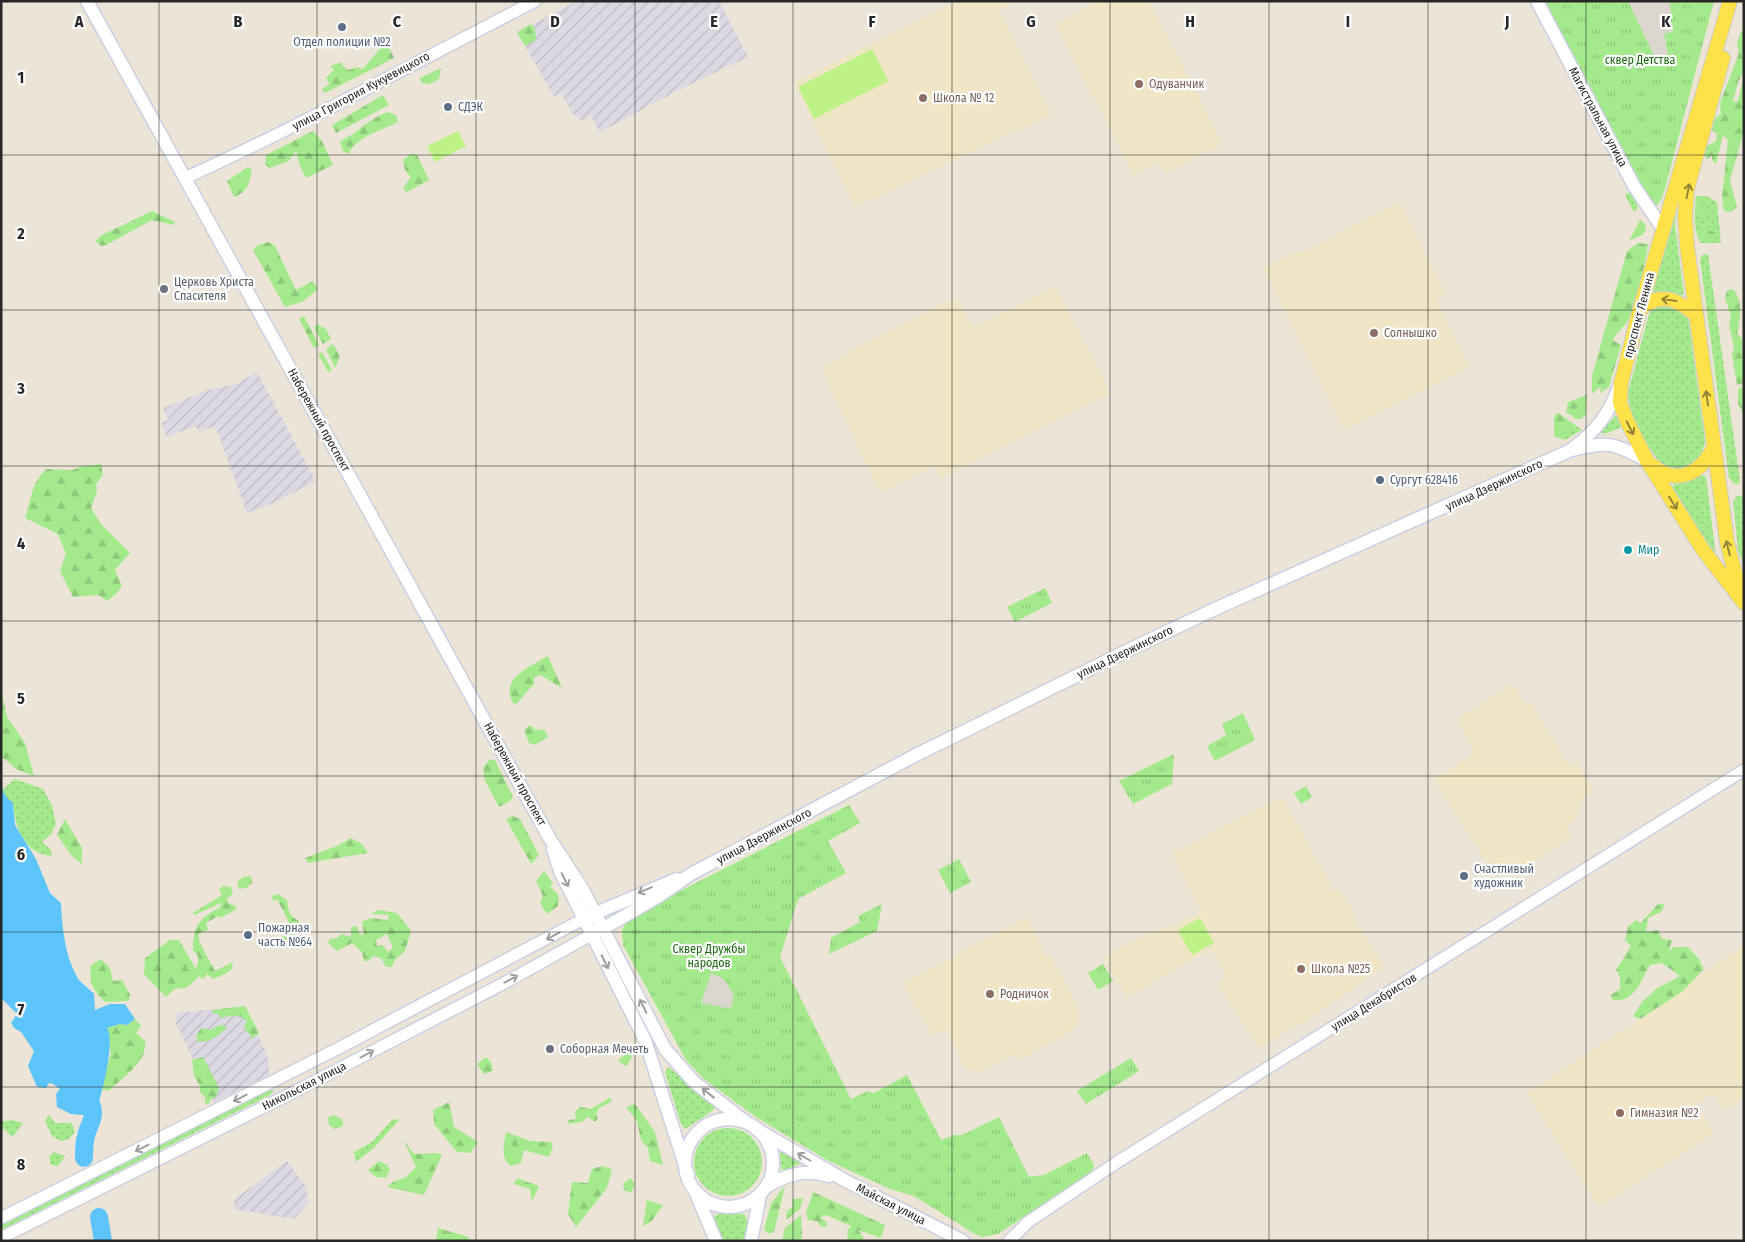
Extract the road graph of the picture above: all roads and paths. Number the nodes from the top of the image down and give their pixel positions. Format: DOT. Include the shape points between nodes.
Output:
graph roads {
  1 [pos="87,1"];
  2 [pos="535,1"];
  3 [pos="1537,1"];
  4 [pos="1730,1"];
  5 [pos="1739,1"];
  6 [pos="185,178"];
  7 [pos="1663,229"];
  8 [pos="1640,309"];
  9 [pos="1696,315"];
  10 [pos="1621,383"];
  11 [pos="1714,446"];
  12 [pos="1569,451"];
  13 [pos="1647,462"];
  14 [pos="1744,595"];
  15 [pos="1744,603"];
  16 [pos="1744,770"];
  17 [pos="550,839"];
  18 [pos="691,874"];
  19 [pos="596,913"];
  20 [pos="584,918"];
  21 [pos="604,928"];
  22 [pos="592,935"];
  23 [pos="747,1123"];
  24 [pos="758,1130"];
  25 [pos="688,1175"];
  26 [pos="846,1181"];
  27 [pos="763,1192"];
  28 [pos="696,1194"];
  29 [pos="1,1218"];
  30 [pos="1,1238"];
  31 [pos="716,1241"];
  32 [pos="751,1241"];
  33 [pos="963,1241"];
  34 [pos="1009,1241"];
  1 -- 6 [label="main road, Набережный проспект"];
  2 -- 6 [label="street, улица Григория Кукуевицкого" via="280,134"];
  3 -- 7 [label="main road, Магистральная улица" via="1634,186"];
  4 -- 7 [label="main road, проспект Ленина"];
  9 -- 5 [label="main road, one-way" via="1687,246 1686,196"];
  6 -- 17 [label="main road, Набережный проспект"];
  7 -- 8 [label="main road, проспект Ленина"];
  9 -- 8 [label="main road, one-way" via="1679,301 1661,298"];
  8 -- 10 [label="main road, проспект Ленина"];
  11 -- 9 [label="main road, one-way"];
  10 -- 12 [label="main road, улица Дзержинского" via="1603,422"];
  10 -- 13 [label="main road, проспект Ленина, one-way" via="1620,403"];
  11 -- 13 [label="main road" via="1707,461 1683,476 1670,476"];
  14 -- 11 [label="main road, one-way" via="1727,542"];
  12 -- 13 [label="main road, улица Дзержинского" via="1598,443 1611,444"];
  12 -- 18 [label="main road, улица Дзержинского" via="1149,640 914,756"];
  13 -- 15 [label="main road, проспект Ленина, one-way" via="1704,550"];
  16 -- 34 [label="street, улица Декабристов" via="1119,1161 1028,1222"];
  17 -- 19 [label="main road, Набережный проспект"];
  17 -- 20 [label="main road, Набережный проспект, one-way" via="560,870"];
  18 -- 19 [label="main road, улица Дзержинского, one-way" via="655,886"];
  18 -- 21 [label="main road, улица Дзержинского"];
  19 -- 20 [label="street, Никольская улица"];
  19 -- 21 [label="main road, Набережный проспект"];
  20 -- 22 [label="main road, Набережный проспект"];
  20 -- 29 [label="street, Никольская улица, one-way" via="410,1012"];
  21 -- 22 [label="street, Никольская улица"];
  23 -- 21 [label="main road, Набережный проспект, one-way" via="694,1082 665,1049"];
  22 -- 25 [label="main road, Набережный проспект, one-way" via="644,1040"];
  30 -- 22 [label="street, Никольская улица, one-way" via="315,1082"];
  23 -- 24 [label="main road"];
  23 -- 25 [label="main road" via="722,1119 700,1129 686,1149"];
  26 -- 24 [label="main road, Майская улица, one-way"];
  24 -- 27 [label="main road" via="772,1151 773,1164"];
  25 -- 28 [label="main road"];
  26 -- 27 [label="main road, Майская улица" via="813,1172 799,1173 779,1179"];
  26 -- 33 [label="main road, Майская улица"];
  27 -- 28 [label="main road" via="749,1204 736,1208 709,1204"];
  27 -- 32 [label="main road"];
  28 -- 31 [label="main road"];
}
